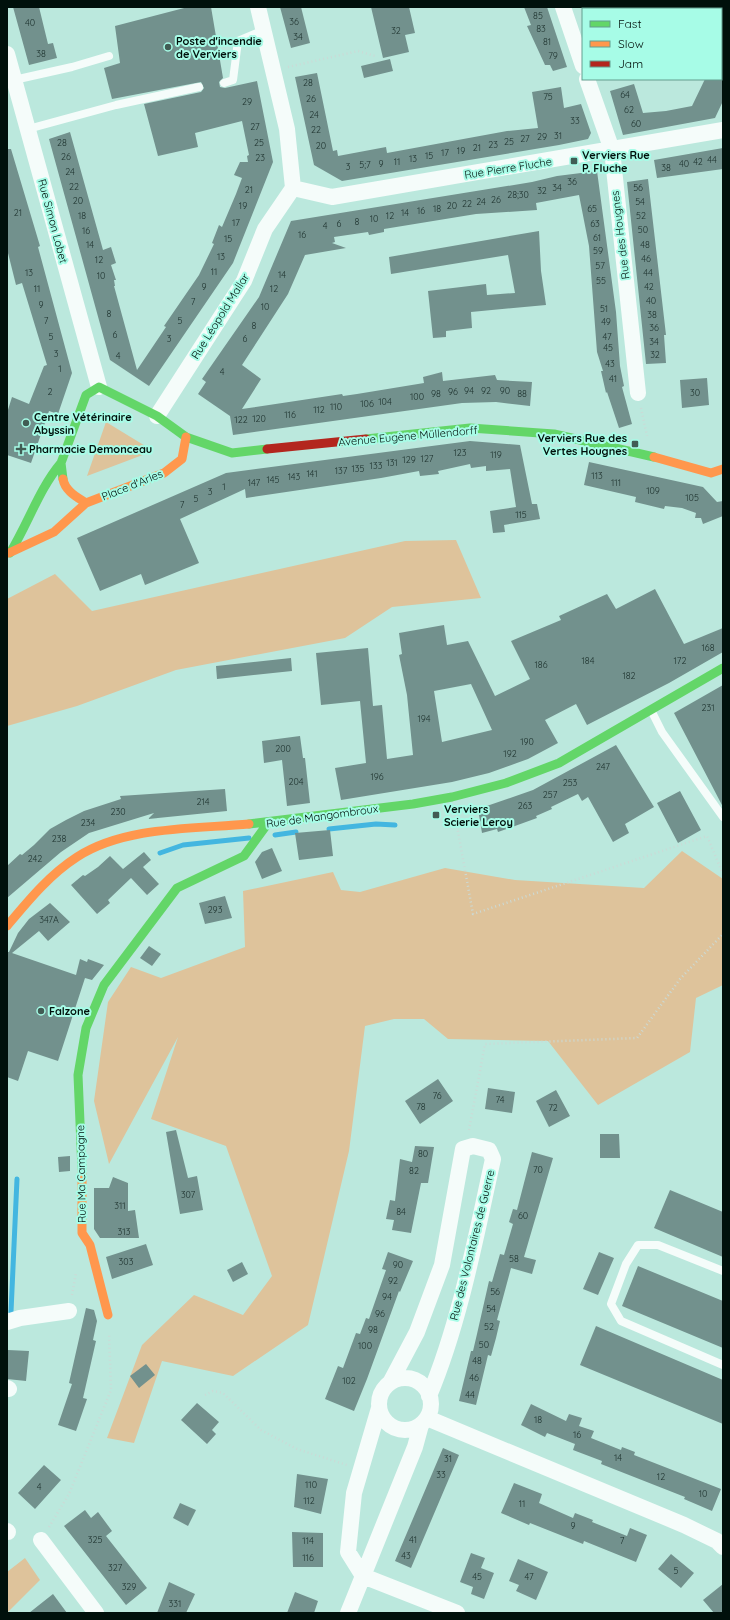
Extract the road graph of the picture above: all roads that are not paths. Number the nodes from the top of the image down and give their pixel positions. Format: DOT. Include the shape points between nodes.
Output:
graph roads {
  1 [pos="258,7"];
  2 [pos="563,7"];
  3 [pos="264,30"];
  4 [pos="7,54"];
  5 [pos="109,56"];
  6 [pos="582,63"];
  7 [pos="14,80"];
  8 [pos="587,80"];
  9 [pos="224,83"];
  10 [pos="199,87"];
  11 [pos="28,129"];
  12 [pos="723,130"];
  13 [pos="612,150"];
  14 [pos="293,188"];
  15 [pos="99,388"];
  16 [pos="638,393"];
  17 [pos="157,416"];
  18 [pos="186,437"];
  19 [pos="61,463"];
  20 [pos="719,474"];
  21 [pos="86,503"];
  22 [pos="8,554"];
  23 [pos="723,668"];
  24 [pos="651,710"];
  25 [pos="723,816"];
  26 [pos="268,823"];
  27 [pos="7,926"];
  28 [pos="442,1265"];
  29 [pos="723,1271"];
  30 [pos="468,1272"];
  31 [pos="69,1311"];
  32 [pos="108,1315"];
  33 [pos="7,1322"];
  34 [pos="723,1364"];
  35 [pos="390,1383"];
  36 [pos="429,1396"];
  37 [pos="379,1408"];
  38 [pos="424,1422"];
  39 [pos="41,1540"];
  40 [pos="723,1547"];
  41 [pos="363,1576"];
  42 [pos="96,1613"];
  43 [pos="348,1613"];
  44 [pos="457,1613"];
  1 -- 3 [label="street"];
  2 -- 6 [label="street"];
  3 -- 9 [label="lane" via="238,41 233,80"];
  3 -- 14 [label="street" via="287,129"];
  4 -- 7 [label="street, Rue Simon Lobet"];
  5 -- 7 [label="lane"];
  7 -- 11 [label="street, Rue Simon Lobet"];
  8 -- 13 [label="street, Rue des Hougnes"];
  10 -- 11 [label="lane" via="116,105"];
  11 -- 15 [label="street, Rue Simon Lobet"];
  12 -- 13 [label="street, Rue Pierre Fluche"];
  13 -- 14 [label="street, Rue Pierre Fluche" via="332,197"];
  13 -- 16 [label="street, Rue des Hougnes"];
  14 -- 17 [label="street, Rue Léopold Mallar" via="264,229 244,281"];
  15 -- 17 [label="street"];
  15 -- 19 [label="street" via="86,395"];
  17 -- 18 [label="street"];
  18 -- 20 [label="street, Avenue Eugène Müllendorff" via="232,453 470,428 554,434"];
  18 -- 21 [label="street, Place d'Arles" via="182,459 164,473"];
  19 -- 21 [label="street" via="64,484 70,492"];
  19 -- 22 [label="street" via="51,475 25,528"];
  21 -- 22 [label="street" via="54,532"];
  23 -- 24 [label="street, Rue de Mangombroux"];
  24 -- 25 [label="lane" via="662,732"];
  24 -- 26 [label="street, Rue de Mangombroux" via="559,763 506,783 452,797"];
  26 -- 27 [label="street, Rue de Mangombroux" via="141,833 105,843 78,857 54,875 29,898"];
  26 -- 32 [label="street, Rue Ma Campagne" via="244,856 177,888 104,985 86,1028 78,1075 82,1149 82,1233 90,1245"];
  28 -- 30 [label="street"];
  28 -- 30 [label="street, Rue des Volontaires de Guerre" via="463,1149 473,1146 482,1148 488,1150 493,1159"];
  28 -- 35 [label="street" via="417,1332"];
  29 -- 34 [label="lane" via="658,1245 638,1245 626,1264 611,1304 621,1321"];
  30 -- 36 [label="street, Rue des Volontaires de Guerre" via="438,1376"];
  31 -- 33 [label="street"];
  35 -- 36 [label="street" via="408,1378 417,1381"];
  35 -- 37 [label="street" via="383,1390"];
  36 -- 38 [label="street, Rue des Volontaires de Guerre" via="431,1403"];
  37 -- 38 [label="street" via="382,1417 398,1430 415,1428"];
  37 -- 41 [label="street" via="354,1493 348,1552"];
  38 -- 40 [label="street" via="684,1525 717,1541"];
  38 -- 41 [label="street, Rue des Volontaires de Guerre"];
  39 -- 42 [label="street"];
  41 -- 43 [label="street, Rue des Volontaires de Guerre"];
  41 -- 44 [label="street"];
}
